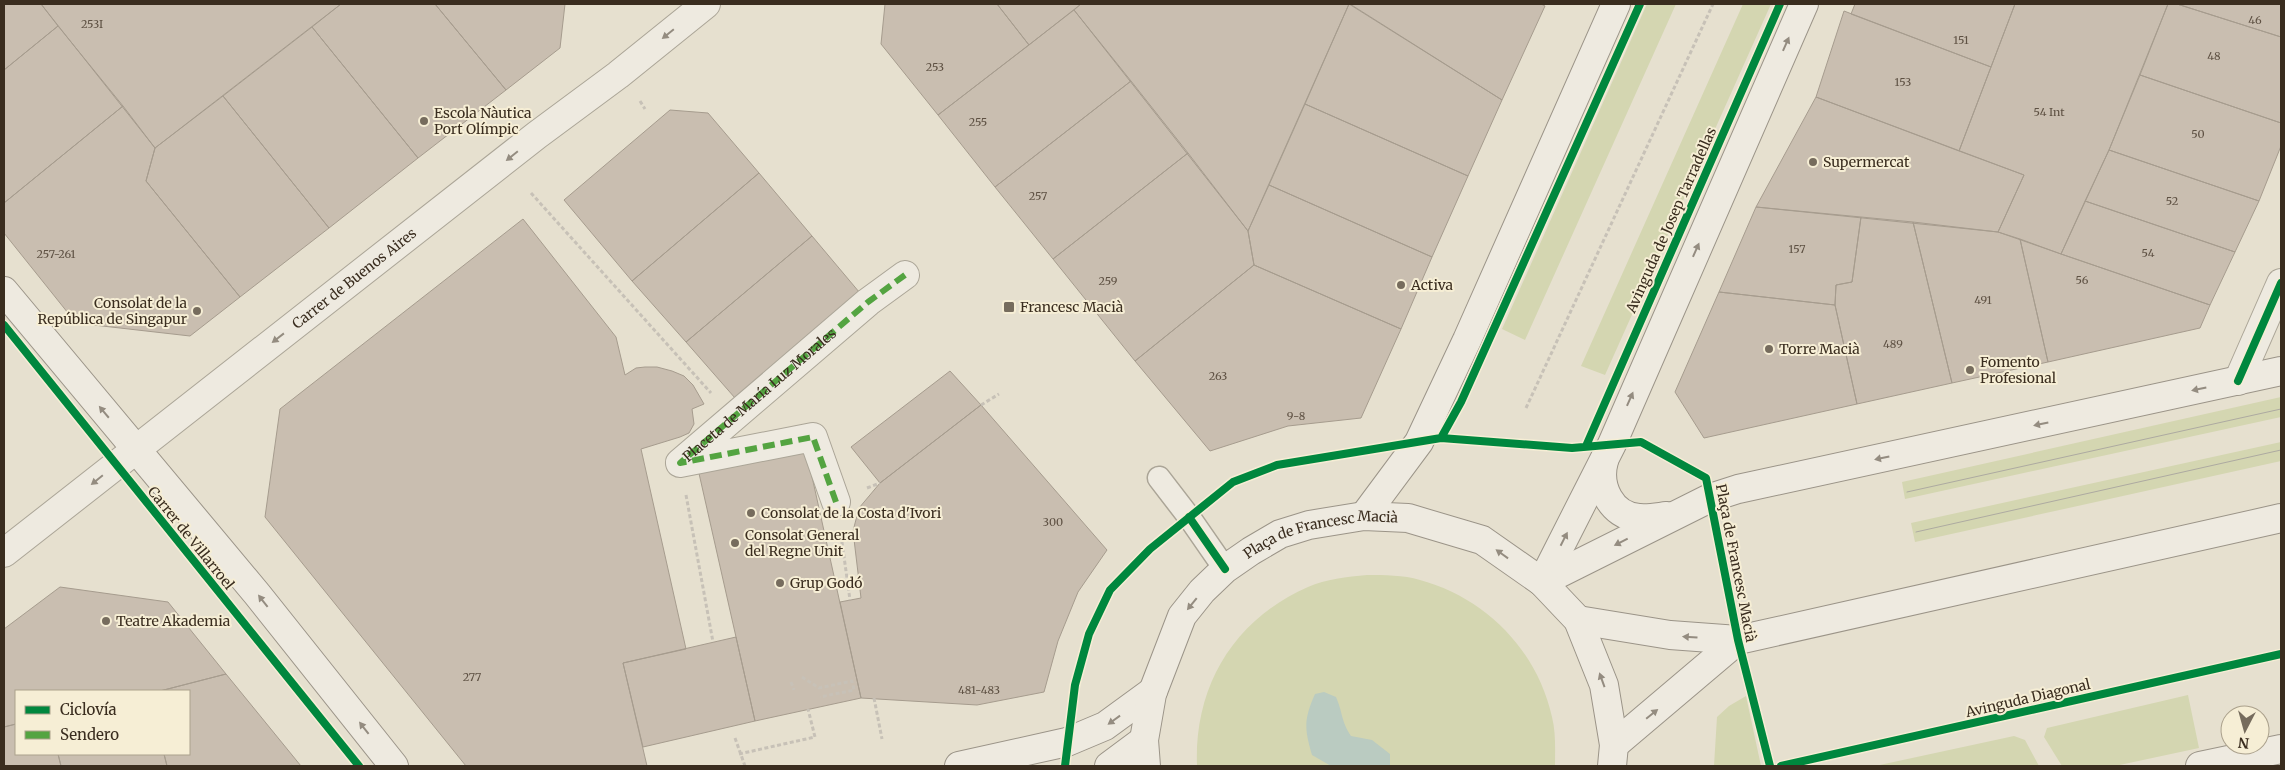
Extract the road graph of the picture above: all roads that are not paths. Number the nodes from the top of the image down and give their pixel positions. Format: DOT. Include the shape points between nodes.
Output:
graph roads {
  1 [pos="706,4"];
  2 [pos="1616,4"];
  3 [pos="1804,4"];
  4 [pos="905,275"];
  5 [pos="2281,283"];
  6 [pos="4,291"];
  7 [pos="2281,371"];
  8 [pos="2238,381"];
  9 [pos="135,450"];
  10 [pos="1605,457"];
  11 [pos="1159,478"];
  12 [pos="836,502"];
  13 [pos="1681,513"];
  14 [pos="1364,516"];
  15 [pos="2281,518"];
  16 [pos="4,554"];
  17 [pos="1225,569"];
  18 [pos="1542,582"];
  19 [pos="1578,620"];
  20 [pos="1738,640"];
  21 [pos="1154,691"];
  22 [pos="1144,740"];
  23 [pos="2281,749"];
  24 [pos="1613,756"];
  25 [pos="394,766"];
  26 [pos="959,766"];
  27 [pos="1109,766"];
  28 [pos="1146,766"];
  29 [pos="2200,766"];
  1 -- 9 [label="main road, Carrer de Buenos Aires, one-way"];
  2 -- 14 [label="main road" via="1419,442"];
  10 -- 3 [label="main road, one-way"];
  4 -- 12 [label="main road, Placeta de María Luz Morales" via="868,302 680,463 814,437"];
  5 -- 8 [label="main road"];
  9 -- 6 [label="main road, Carrer de Villarroel, one-way"];
  7 -- 8 [label="main road"];
  8 -- 13 [label="main road, one-way" via="1738,489 1710,498"];
  9 -- 16 [label="main road, Carrer de Buenos Aires, one-way"];
  25 -- 9 [label="main road, Carrer de Villarroel, one-way" via="257,594"];
  10 -- 13 [label="main road" via="1603,486 1612,504 1621,511 1638,518"];
  18 -- 10 [label="main road, one-way"];
  11 -- 17 [label="lane"];
  13 -- 18 [label="main road, one-way"];
  14 -- 17 [label="main road, Plaça de Francesc Macià" via="1309,524 1280,534"];
  18 -- 14 [label="main road, Plaça de Francesc Macià, one-way" via="1482,540 1408,518"];
  15 -- 20 [label="main road"];
  17 -- 21 [label="main road, Plaça de Francesc Macià, one-way" via="1182,616"];
  18 -- 19 [label="main road, Plaça de Francesc Macià"];
  20 -- 19 [label="main road, one-way" via="1670,635"];
  24 -- 19 [label="main road, Plaça de Francesc Macià, one-way" via="1604,684"];
  24 -- 20 [label="main road, one-way"];
  21 -- 22 [label="main road, Plaça de Francesc Macià"];
  21 -- 26 [label="main road, one-way" via="1105,726 1067,742"];
  22 -- 27 [label="main road"];
  22 -- 28 [label="main road, Plaça de Francesc Macià"];
  23 -- 29 [label="main road"];
}
